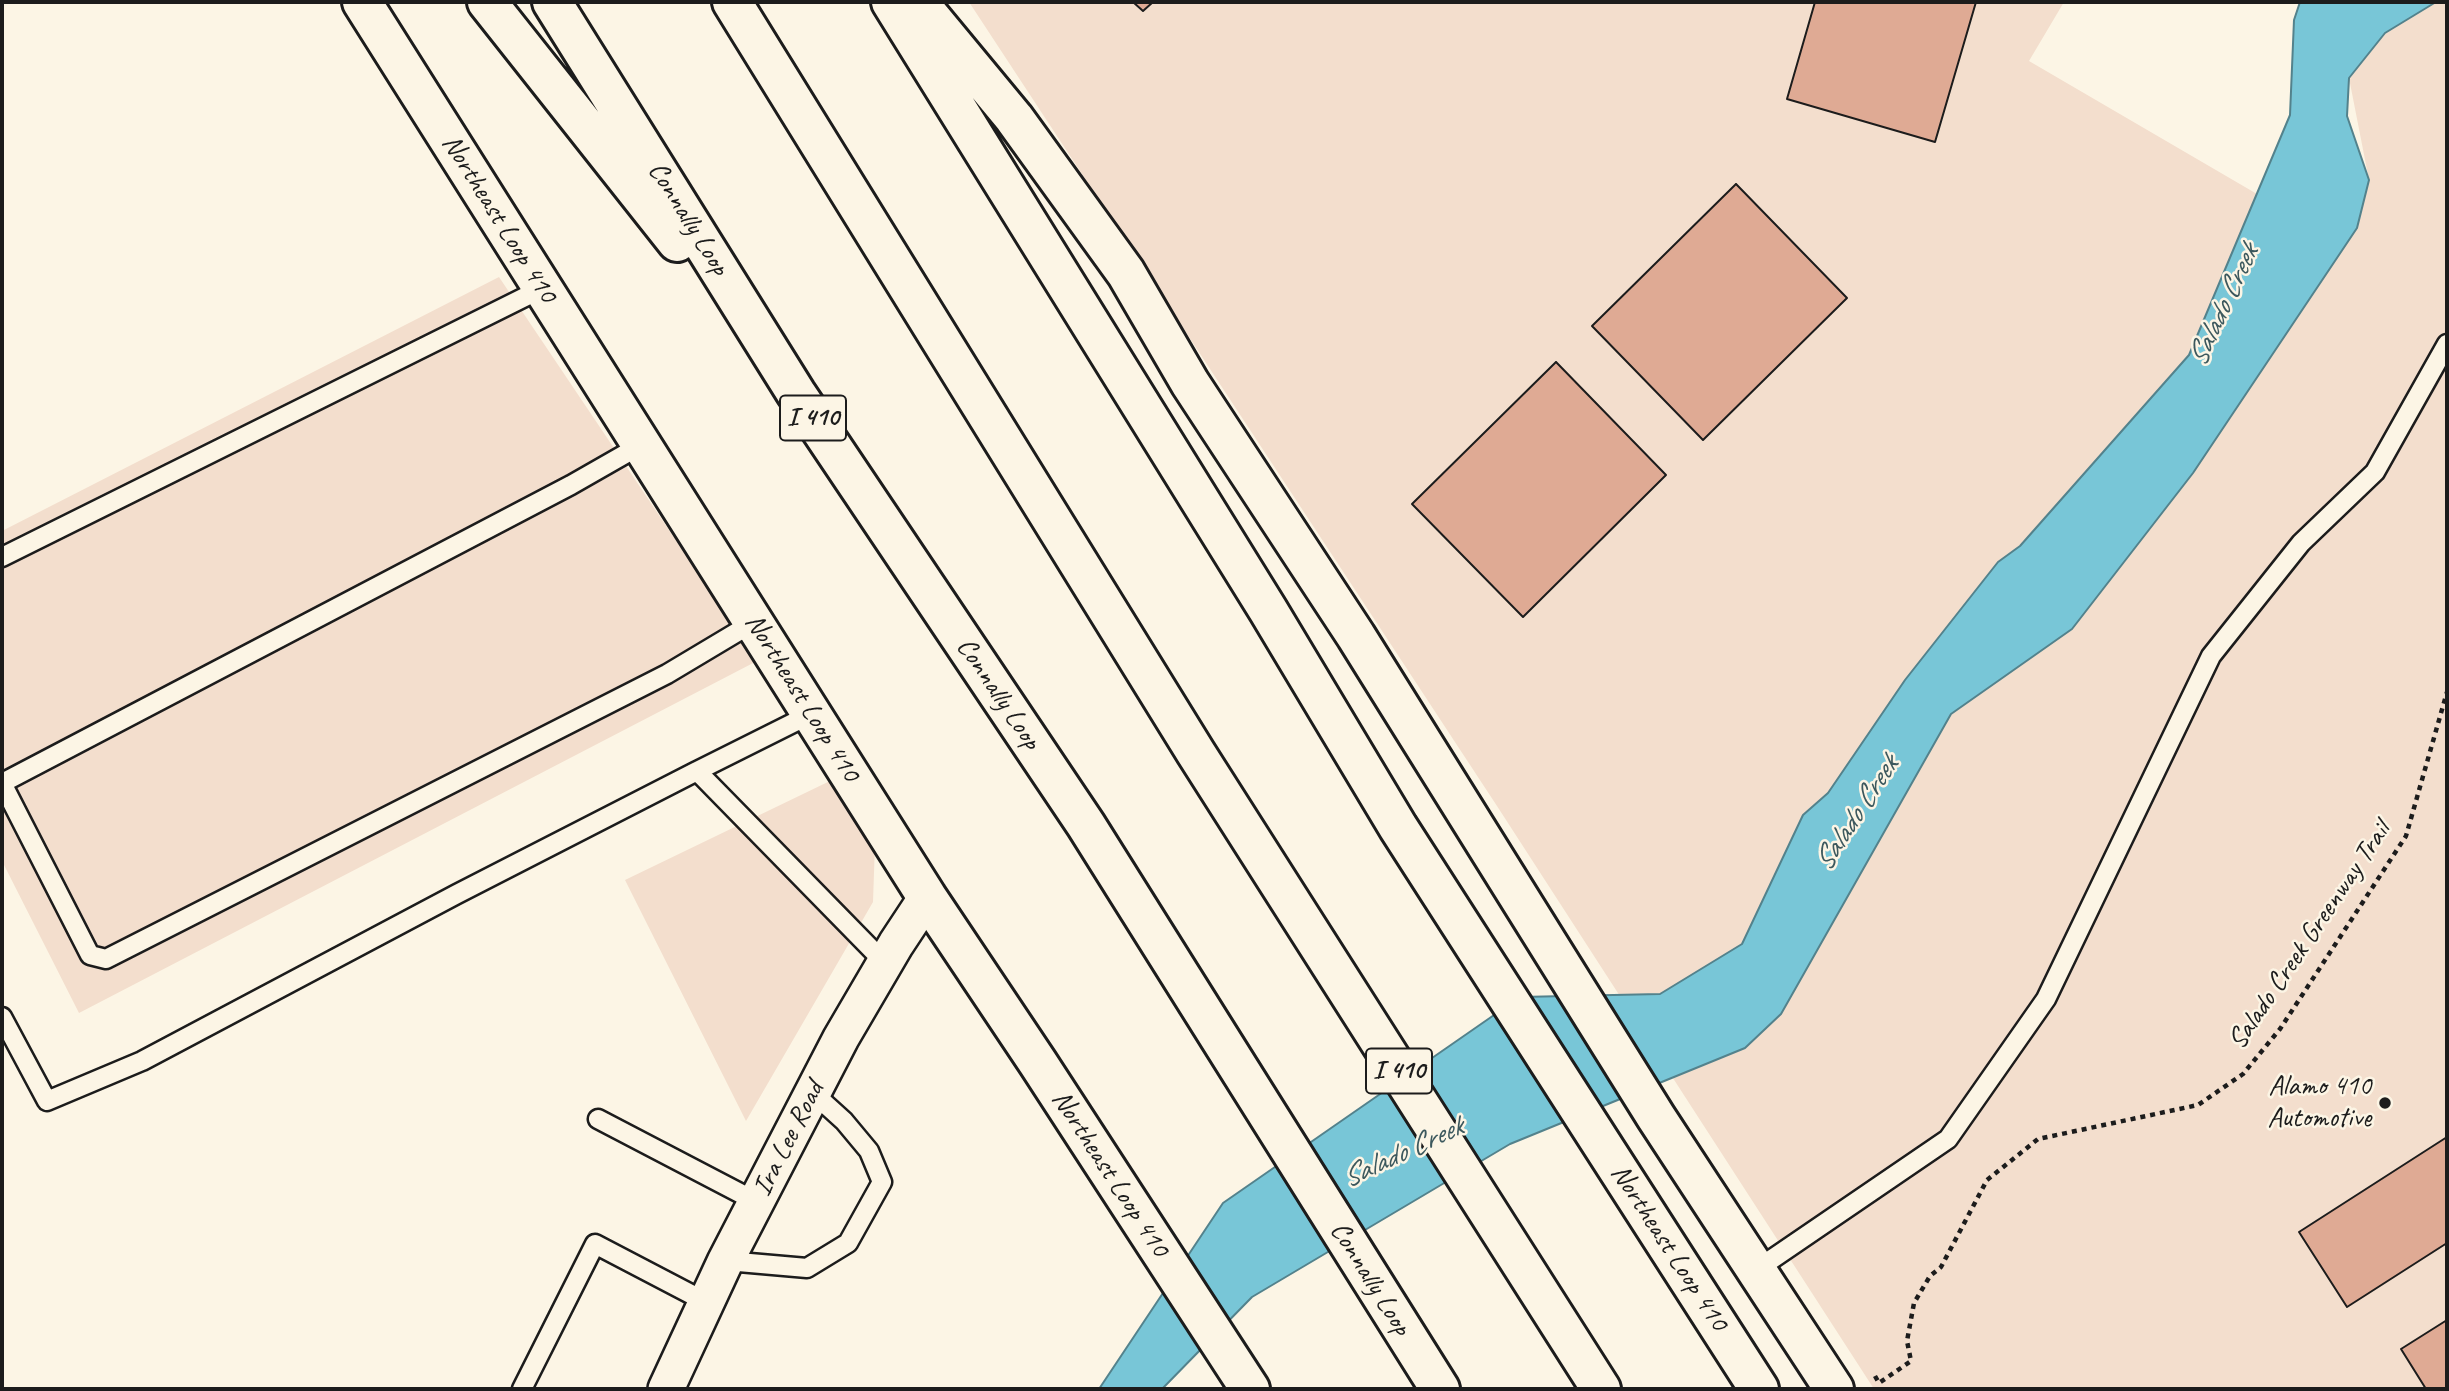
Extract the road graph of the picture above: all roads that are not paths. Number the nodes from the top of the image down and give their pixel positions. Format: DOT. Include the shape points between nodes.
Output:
graph roads {
  1 [pos="362,2"];
  2 [pos="487,2"];
  3 [pos="552,2"];
  4 [pos="732,2"];
  5 [pos="891,2"];
  6 [pos="918,2"];
  7 [pos="543,288"];
  8 [pos="2447,344"];
  9 [pos="796,393"];
  10 [pos="641,445"];
  11 [pos="2,557"];
  12 [pos="754,622"];
  13 [pos="811,714"];
  14 [pos="697,771"];
  15 [pos="2,783"];
  16 [pos="927,897"];
  17 [pos="885,963"];
  18 [pos="2,1017"];
  19 [pos="812,1093"];
  20 [pos="598,1119"];
  21 [pos="757,1202"];
  22 [pos="727,1261"];
  23 [pos="1756,1270"];
  24 [pos="706,1302"];
  25 [pos="1833,1387"];
  26 [pos="522,1389"];
  27 [pos="666,1389"];
  28 [pos="1250,1389"];
  29 [pos="1440,1389"];
  30 [pos="1601,1389"];
  31 [pos="1759,1389"];
  1 -- 7 [label="main road, Northeast Loop 410"];
  2 -- 9 [label="main road"];
  3 -- 9 [label="main road, Connally Loop / I 410"];
  4 -- 30 [label="main road, I 410" via="1196,753"];
  5 -- 31 [label="main road, Northeast Loop 410" via="1398,827"];
  6 -- 23 [label="main road" via="1014,118 1126,273 1190,383 1356,636"];
  7 -- 10 [label="main road, Northeast Loop 410"];
  7 -- 11 [label="lane"];
  8 -- 23 [label="lane" via="2375,472 2301,543 2211,656 2046,999 1948,1139"];
  9 -- 29 [label="main road, Connally Loop / I 410" via="1086,825"];
  10 -- 12 [label="main road, Northeast Loop 410"];
  10 -- 15 [label="lane"];
  12 -- 13 [label="main road, Northeast Loop 410"];
  12 -- 15 [label="lane" via="667,674 106,959 90,955"];
  13 -- 14 [label="lane"];
  13 -- 16 [label="main road, Northeast Loop 410"];
  14 -- 17 [label="lane"];
  14 -- 18 [label="lane" via="142,1061 47,1101"];
  16 -- 17 [label="street, Ira Lee Road"];
  16 -- 28 [label="main road, Northeast Loop 410"];
  17 -- 19 [label="street, Ira Lee Road"];
  19 -- 21 [label="street, Ira Lee Road"];
  19 -- 22 [label="lane" via="869,1151 882,1182 848,1242 807,1268"];
  20 -- 21 [label="lane"];
  21 -- 22 [label="street, Ira Lee Road"];
  22 -- 24 [label="street, Ira Lee Road"];
  23 -- 25 [label="main road"];
  24 -- 26 [label="lane" via="595,1244"];
  24 -- 27 [label="street, Ira Lee Road"];
}
